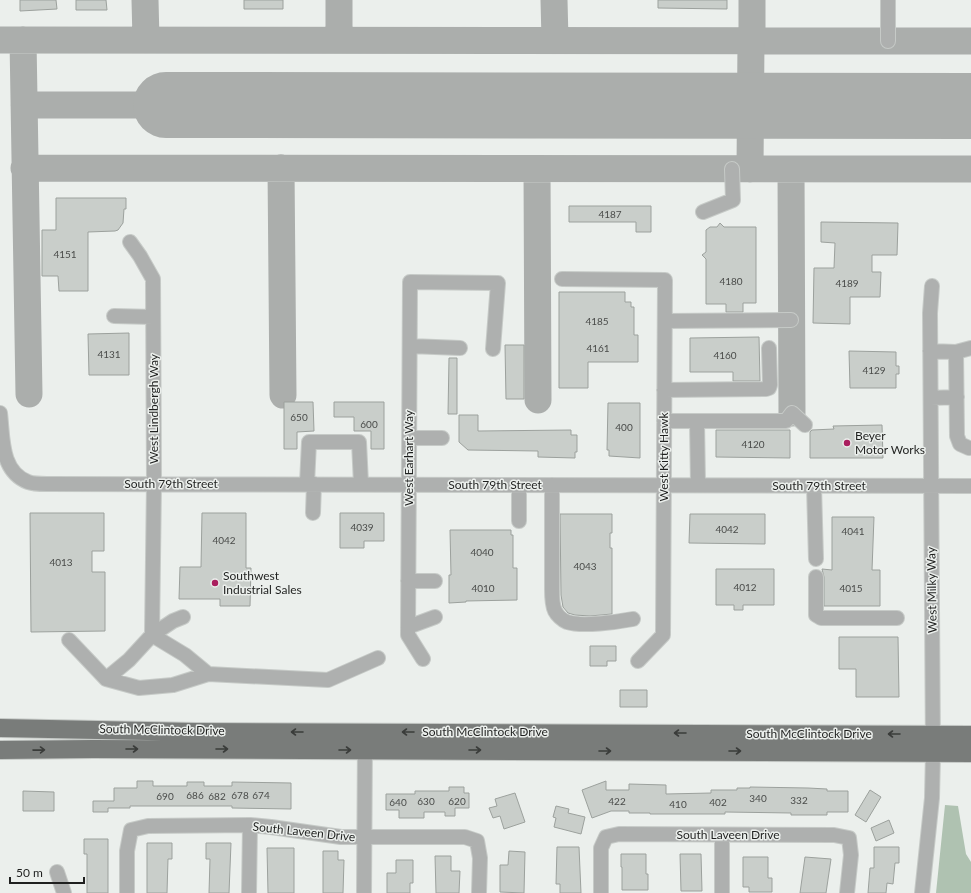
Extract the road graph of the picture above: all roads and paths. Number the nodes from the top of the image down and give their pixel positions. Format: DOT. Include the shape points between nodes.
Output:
graph roads {
  1 [pos="888,0"];
  2 [pos="888,41"];
  3 [pos="732,169"];
  4 [pos="703,212"];
  5 [pos="130,242"];
  6 [pos="562,279"];
  7 [pos="932,286"];
  8 [pos="114,316"];
  9 [pos="153,317"];
  10 [pos="791,320"];
  11 [pos="665,321"];
  12 [pos="410,346"];
  13 [pos="460,348"];
  14 [pos="769,348"];
  15 [pos="971,348"];
  16 [pos="493,349"];
  17 [pos="930,351"];
  18 [pos="956,352"];
  19 [pos="664,390"];
  20 [pos="957,397"];
  21 [pos="931,398"];
  22 [pos="0,413"];
  23 [pos="664,421"];
  24 [pos="696,421"];
  25 [pos="805,425"];
  26 [pos="409,438"];
  27 [pos="442,438"];
  28 [pos="969,448"];
  29 [pos="154,483"];
  30 [pos="310,484"];
  31 [pos="361,484"];
  32 [pos="409,484"];
  33 [pos="519,485"];
  34 [pos="552,485"];
  35 [pos="664,485"];
  36 [pos="698,485"];
  37 [pos="814,486"];
  38 [pos="931,486"];
  39 [pos="971,486"];
  40 [pos="313,513"];
  41 [pos="519,521"];
  42 [pos="816,559"];
  43 [pos="816,577"];
  44 [pos="408,581"];
  45 [pos="435,581"];
  46 [pos="183,617"];
  47 [pos="435,617"];
  48 [pos="897,618"];
  49 [pos="633,619"];
  50 [pos="408,631"];
  51 [pos="152,635"];
  52 [pos="69,640"];
  53 [pos="378,658"];
  54 [pos="424,659"];
  55 [pos="638,661"];
  56 [pos="208,674"];
  57 [pos="106,679"];
  58 [pos="0,728"];
  59 [pos="933,735"];
  60 [pos="971,735"];
  61 [pos="364,741"];
  62 [pos="0,750"];
  63 [pos="933,753"];
  64 [pos="971,753"];
  65 [pos="250,825"];
  66 [pos="722,835"];
  67 [pos="365,838"];
  68 [pos="57,872"];
  69 [pos="64,893"];
  70 [pos="126,893"];
  71 [pos="249,893"];
  72 [pos="364,893"];
  73 [pos="479,893"];
  74 [pos="601,893"];
  75 [pos="722,893"];
  76 [pos="847,893"];
  77 [pos="922,893"];
  1 -- 2 [label="street"];
  3 -- 4 [label="street" via="733,200"];
  5 -- 9 [label="street, West Lindbergh Way" via="153,279"];
  6 -- 11 [label="street, West Kitty Hawk" via="665,280"];
  7 -- 17 [label="street, West Milky Way"];
  8 -- 9 [label="street"];
  9 -- 29 [label="street, West Lindbergh Way"];
  10 -- 11 [label="street"];
  11 -- 19 [label="street, West Kitty Hawk"];
  12 -- 13 [label="street"];
  12 -- 16 [label="street, West Earhart Way" via="410,282 498,283"];
  12 -- 26 [label="street, West Earhart Way"];
  14 -- 19 [label="street" via="770,385 766,390"];
  15 -- 18 [label="street"];
  17 -- 18 [label="street"];
  17 -- 21 [label="street, West Milky Way"];
  18 -- 20 [label="street"];
  19 -- 23 [label="street, West Kitty Hawk"];
  20 -- 21 [label="street"];
  20 -- 28 [label="street" via="957,436 960,444"];
  21 -- 38 [label="street, West Milky Way"];
  22 -- 29 [label="street, South 79th Street" via="8,465 28,482"];
  23 -- 24 [label="street"];
  23 -- 35 [label="street, West Kitty Hawk"];
  24 -- 25 [label="street" via="786,421 792,413"];
  24 -- 36 [label="street"];
  26 -- 27 [label="street"];
  26 -- 32 [label="street, West Earhart Way"];
  29 -- 30 [label="street, South 79th Street"];
  29 -- 51 [label="street, West Lindbergh Way"];
  30 -- 31 [label="street, South 79th Street"];
  30 -- 31 [label="street" via="309,442 359,442"];
  30 -- 40 [label="street"];
  31 -- 32 [label="street, South 79th Street"];
  32 -- 33 [label="street, South 79th Street"];
  32 -- 44 [label="street, West Earhart Way"];
  33 -- 34 [label="street, South 79th Street"];
  33 -- 41 [label="street"];
  34 -- 35 [label="street, South 79th Street"];
  34 -- 49 [label="street" via="552,590 556,612 566,622 611,623"];
  35 -- 36 [label="street, South 79th Street"];
  35 -- 55 [label="street, West Kitty Hawk" via="663,635"];
  36 -- 37 [label="street, South 79th Street"];
  37 -- 38 [label="street, South 79th Street"];
  37 -- 42 [label="street"];
  38 -- 39 [label="street, South 79th Street"];
  38 -- 59 [label="street, West Milky Way"];
  43 -- 48 [label="street" via="816,614 821,618"];
  44 -- 45 [label="street"];
  44 -- 50 [label="street, West Earhart Way"];
  46 -- 51 [label="street"];
  47 -- 50 [label="street"];
  50 -- 54 [label="street"];
  51 -- 56 [label="street" via="185,655"];
  51 -- 57 [label="street" via="129,660"];
  52 -- 57 [label="street"];
  53 -- 56 [label="street" via="328,680"];
  56 -- 57 [label="street" via="173,685 139,688"];
  61 -- 58 [label="main road, South McClintock Drive, one-way" via="196,732"];
  59 -- 60 [label="main road, South McClintock Drive"];
  59 -- 61 [label="main road, South McClintock Drive, one-way"];
  59 -- 63 [label="street, West Milky Way"];
  62 -- 61 [label="main road, South McClintock Drive, one-way"];
  61 -- 63 [label="main road, South McClintock Drive, one-way"];
  61 -- 67 [label="street"];
  63 -- 64 [label="main road, South McClintock Drive"];
  63 -- 77 [label="street, West Milky Way" via="932,798"];
  65 -- 67 [label="street, South Laveen Drive"];
  65 -- 70 [label="street, South Laveen Drive" via="148,826 131,830 127,851"];
  65 -- 71 [label="street"];
  66 -- 74 [label="street, South Laveen Drive" via="619,834 606,837 601,848"];
  66 -- 75 [label="street"];
  66 -- 76 [label="street, South Laveen Drive" via="834,835 849,838 852,855"];
  67 -- 72 [label="street"];
  67 -- 73 [label="street, South Laveen Drive" via="465,837 477,841 480,858"];
  68 -- 69 [label="street"];
}
